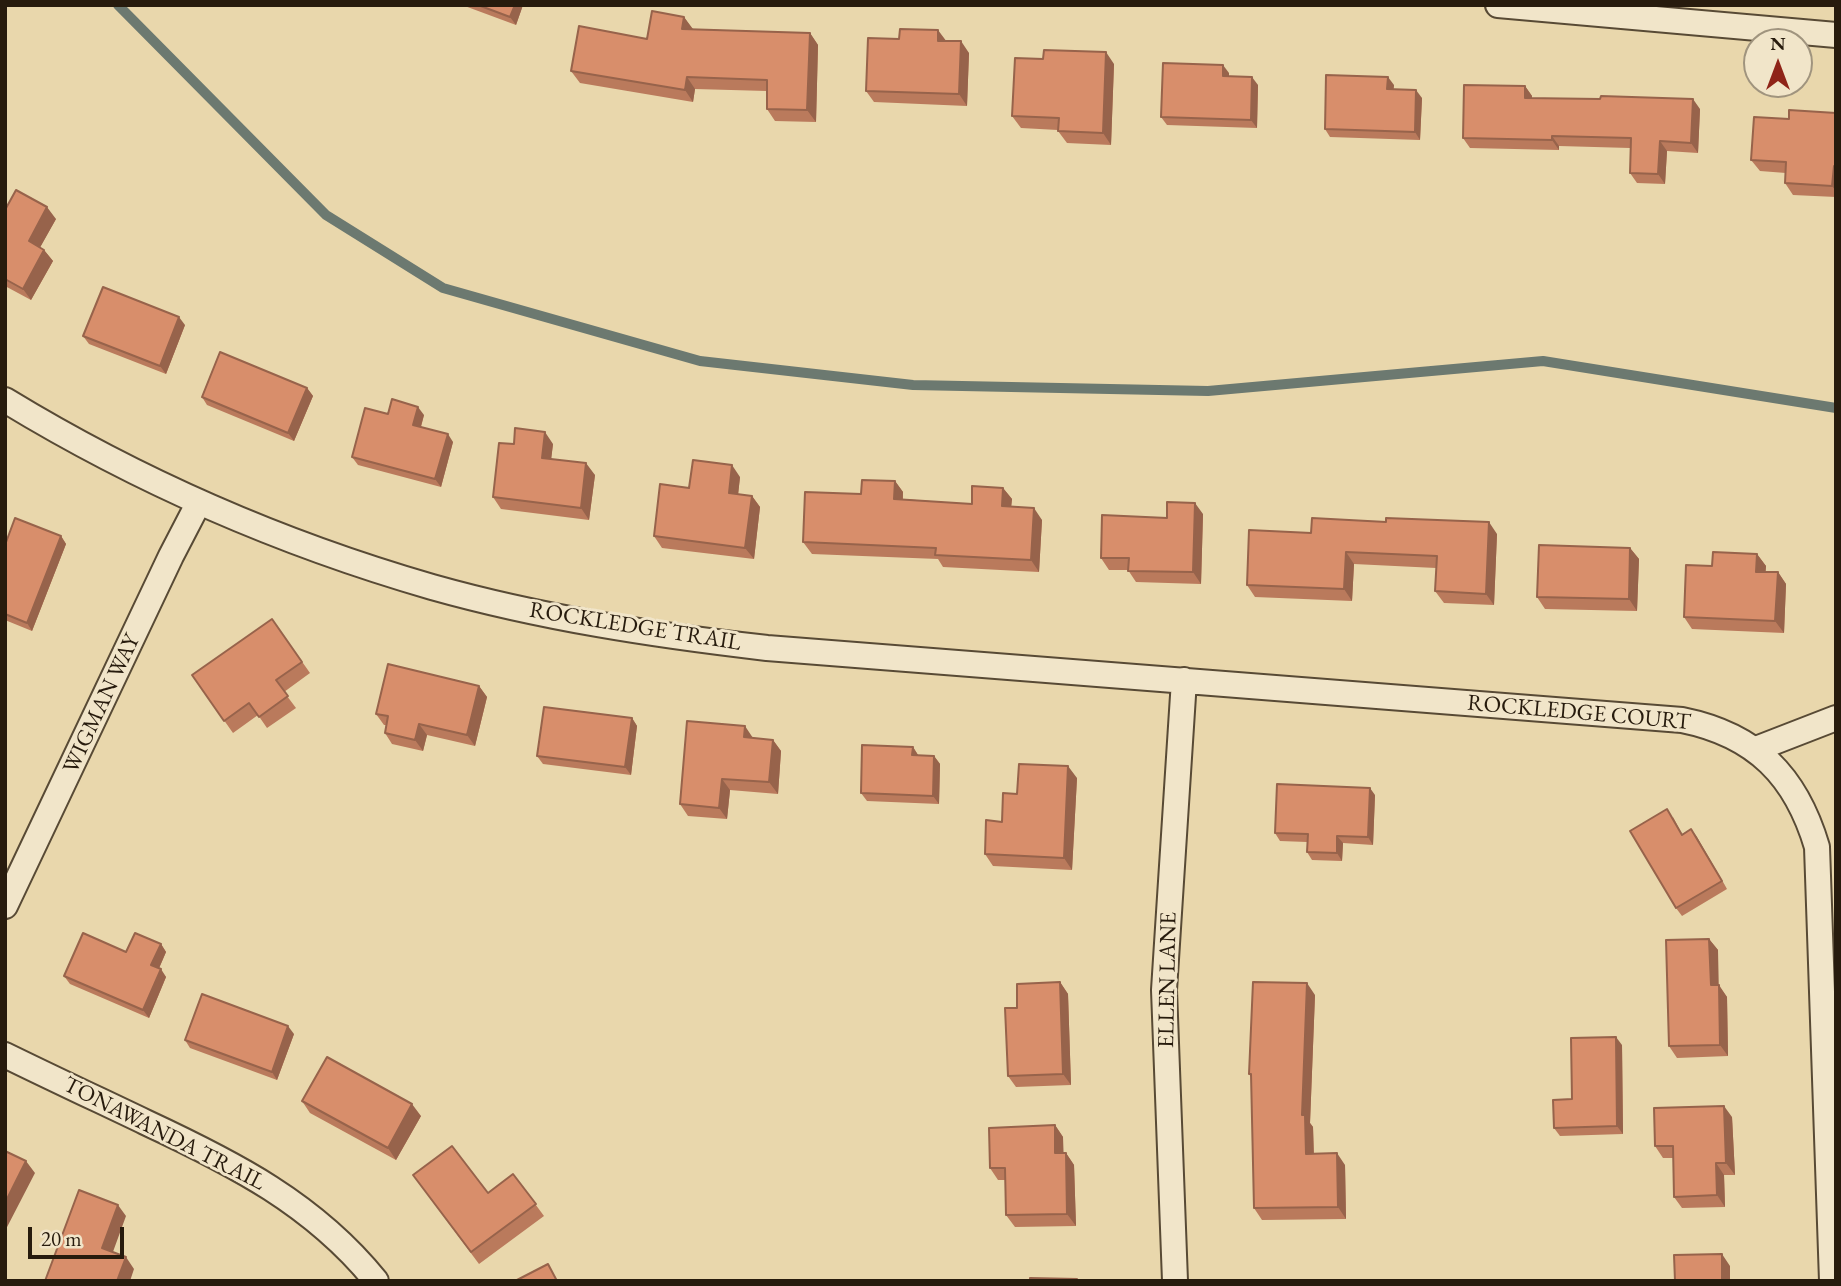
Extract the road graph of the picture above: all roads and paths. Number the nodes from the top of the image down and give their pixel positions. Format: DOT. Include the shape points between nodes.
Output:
graph roads {
  1 [pos="1498,5"];
  2 [pos="1558,8"];
  3 [pos="1836,35"];
  4 [pos="5,400"];
  5 [pos="200,502"];
  6 [pos="1184,680"];
  7 [pos="1306,689"];
  8 [pos="1836,718"];
  9 [pos="1756,749"];
  10 [pos="5,906"];
  11 [pos="5,1055"];
  12 [pos="376,1281"];
  13 [pos="1175,1281"];
  14 [pos="1832,1281"];
  1 -- 2 [label="street"];
  2 -- 3 [label="street"];
  4 -- 5 [label="street, ROCKLEDGE TRAIL" via="142,476"];
  5 -- 6 [label="street, ROCKLEDGE TRAIL" via="289,540 432,587 595,624 766,648"];
  5 -- 10 [label="street, WIGMAN WAY"];
  6 -- 7 [label="street, ROCKLEDGE TRAIL"];
  6 -- 13 [label="street, ELLEN LANE" via="1164,990"];
  7 -- 9 [label="street, ROCKLEDGE COURT" via="1682,720"];
  8 -- 9 [label="street"];
  9 -- 14 [label="street, ROCKLEDGE COURT" via="1795,792 1817,847"];
  11 -- 12 [label="street, TONAWANDA TRAIL" via="268,1185 318,1222"];
}
